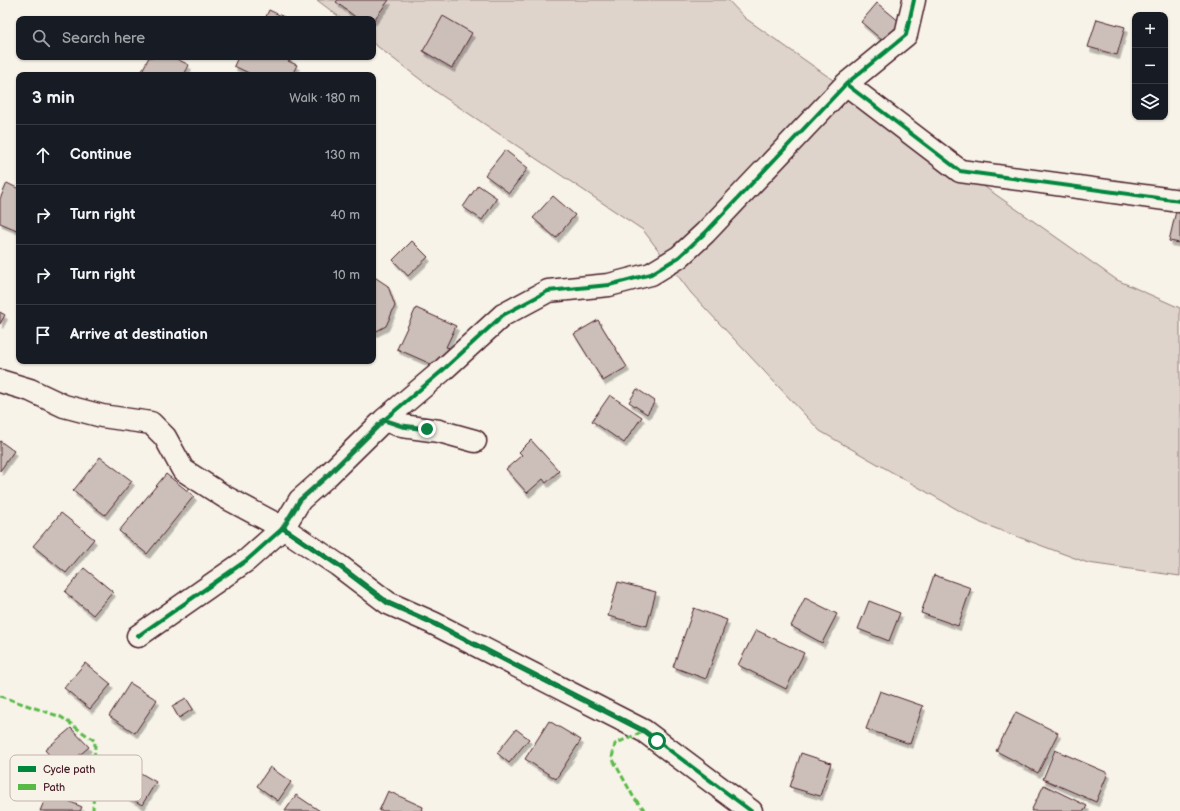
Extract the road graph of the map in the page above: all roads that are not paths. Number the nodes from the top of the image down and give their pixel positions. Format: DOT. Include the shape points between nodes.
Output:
graph roads {
  1 [pos="914,0"];
  2 [pos="846,84"];
  3 [pos="1180,202"];
  4 [pos="0,381"];
  5 [pos="384,420"];
  6 [pos="475,441"];
  7 [pos="283,528"];
  8 [pos="138,636"];
  9 [pos="751,811"];
  1 -- 2 [label="street" via="906,35"];
  2 -- 3 [label="street" via="960,171"];
  2 -- 5 [label="street" via="679,256 652,274 609,285 548,291 504,315"];
  4 -- 7 [label="street" via="30,390 64,406 102,416 151,423 165,437 184,470 225,497"];
  5 -- 6 [label="street"];
  5 -- 7 [label="street" via="300,500"];
  7 -- 8 [label="street" via="247,560"];
  7 -- 9 [label="street" via="388,603 433,623 644,731"];
}
